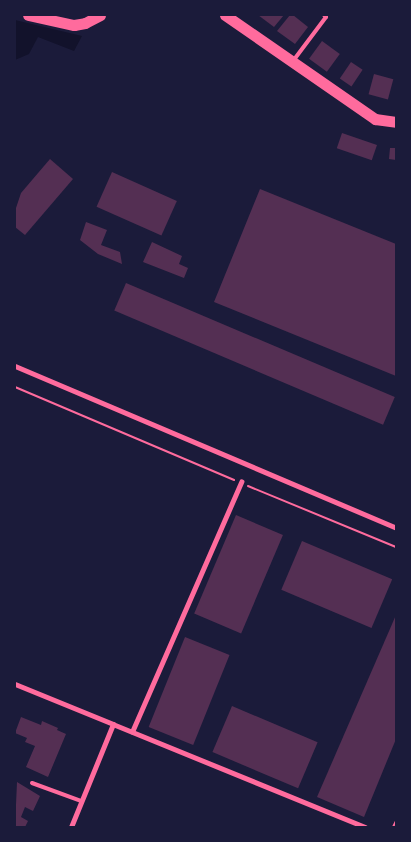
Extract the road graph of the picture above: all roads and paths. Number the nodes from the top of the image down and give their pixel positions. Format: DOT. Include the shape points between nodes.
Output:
graph roads {
  1 [pos="28,15"];
  2 [pos="100,15"];
  3 [pos="224,15"];
  4 [pos="324,15"];
  5 [pos="292,62"];
  6 [pos="396,117"];
  7 [pos="375,119"];
  8 [pos="396,122"];
  9 [pos="15,366"];
  10 [pos="15,387"];
  11 [pos="241,482"];
  12 [pos="396,528"];
  13 [pos="396,547"];
  14 [pos="15,684"];
  15 [pos="113,724"];
  16 [pos="132,732"];
  17 [pos="32,783"];
  18 [pos="82,801"];
  19 [pos="396,821"];
  20 [pos="71,827"];
  21 [pos="365,827"];
  22 [pos="394,827"];
  1 -- 2 [label="main road" via="74,25"];
  3 -- 5 [label="main road"];
  4 -- 5 [label="lane" via="326,17"];
  5 -- 7 [label="main road"];
  6 -- 7 [label="street"];
  7 -- 8 [label="main road"];
  9 -- 12 [label="street"];
  10 -- 11 [label="path"];
  11 -- 13 [label="path"];
  11 -- 16 [label="street"];
  14 -- 15 [label="street"];
  15 -- 16 [label="street"];
  15 -- 18 [label="street"];
  16 -- 21 [label="street"];
  17 -- 18 [label="lane"];
  18 -- 20 [label="street"];
  19 -- 22 [label="path"];
}
